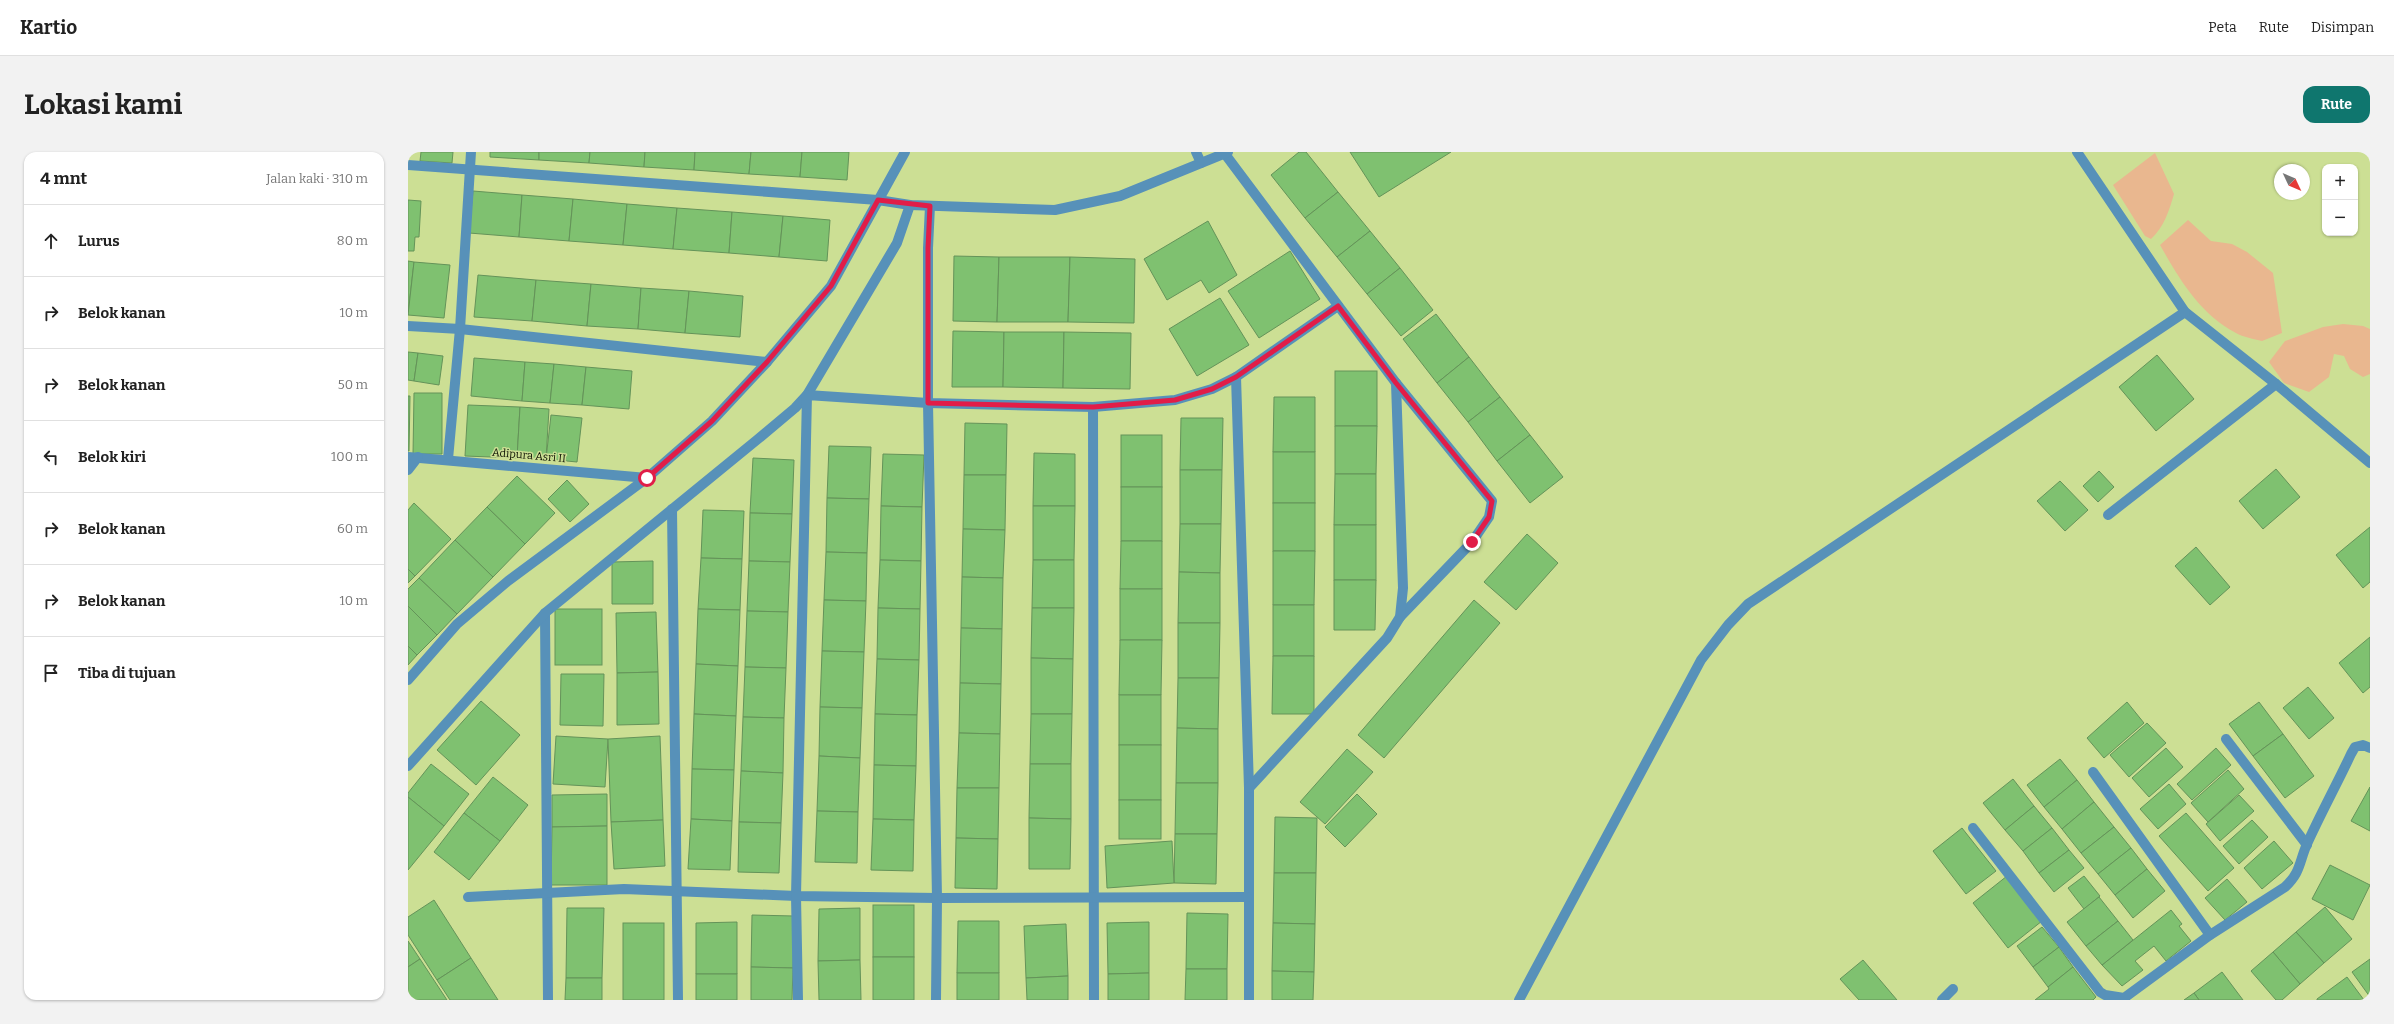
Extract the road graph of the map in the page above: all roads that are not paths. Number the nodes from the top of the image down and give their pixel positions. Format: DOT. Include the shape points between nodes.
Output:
graph roads {
  1 [pos="471,152"];
  2 [pos="905,152"];
  3 [pos="1196,152"];
  4 [pos="2077,152"];
  5 [pos="1227,153"];
  6 [pos="1201,163"];
  7 [pos="408,165"];
  8 [pos="470,168"];
  9 [pos="878,200"];
  10 [pos="910,205"];
  11 [pos="930,206"];
  12 [pos="1338,306"];
  13 [pos="2185,312"];
  14 [pos="408,326"];
  15 [pos="460,330"];
  16 [pos="767,362"];
  17 [pos="1236,377"];
  18 [pos="1396,383"];
  19 [pos="2276,384"];
  20 [pos="807,395"];
  21 [pos="928,403"];
  22 [pos="1093,407"];
  23 [pos="413,457"];
  24 [pos="448,459"];
  25 [pos="2370,463"];
  26 [pos="408,470"];
  27 [pos="647,478"];
  28 [pos="672,509"];
  29 [pos="2108,515"];
  30 [pos="545,613"];
  31 [pos="1400,617"];
  32 [pos="408,680"];
  33 [pos="2226,739"];
  34 [pos="2370,748"];
  35 [pos="408,766"];
  36 [pos="2093,772"];
  37 [pos="1248,788"];
  38 [pos="1973,828"];
  39 [pos="2307,845"];
  40 [pos="547,892"];
  41 [pos="678,892"];
  42 [pos="796,896"];
  43 [pos="468,897"];
  44 [pos="1247,897"];
  45 [pos="937,898"];
  46 [pos="1094,898"];
  47 [pos="2210,935"];
  48 [pos="1953,989"];
  49 [pos="2104,997"];
  50 [pos="548,1000"];
  51 [pos="678,1000"];
  52 [pos="798,1000"];
  53 [pos="936,1000"];
  54 [pos="1094,1000"];
  55 [pos="1249,1000"];
  56 [pos="1519,1000"];
  57 [pos="1942,1000"];
  1 -- 8 [label="street"];
  2 -- 9 [label="street"];
  3 -- 6 [label="street"];
  4 -- 13 [label="street"];
  5 -- 6 [label="street"];
  5 -- 12 [label="street"];
  6 -- 11 [label="street" via="1120,196 1055,210"];
  7 -- 8 [label="street"];
  8 -- 9 [label="street"];
  8 -- 15 [label="street"];
  9 -- 10 [label="street"];
  9 -- 16 [label="street" via="831,286"];
  10 -- 11 [label="street"];
  10 -- 20 [label="street" via="897,243"];
  11 -- 21 [label="street"];
  12 -- 17 [label="street"];
  12 -- 18 [label="street"];
  13 -- 19 [label="street"];
  13 -- 56 [label="street" via="1748,604 1701,660"];
  14 -- 15 [label="street"];
  15 -- 16 [label="street"];
  15 -- 24 [label="street"];
  16 -- 27 [label="street" via="712,421"];
  17 -- 22 [label="street" via="1212,389 1175,400"];
  17 -- 37 [label="street"];
  18 -- 31 [label="street" via="1403,588"];
  18 -- 31 [label="street" via="1492,501 1489,517 1472,542"];
  19 -- 25 [label="street"];
  19 -- 29 [label="street"];
  20 -- 21 [label="street"];
  20 -- 28 [label="street" via="795,408"];
  20 -- 42 [label="street"];
  21 -- 22 [label="street"];
  21 -- 45 [label="street"];
  22 -- 46 [label="street"];
  23 -- 24 [label="street, Adipura Asri II"];
  23 -- 26 [label="street"];
  24 -- 27 [label="street, Adipura Asri II"];
  27 -- 32 [label="street" via="508,581 457,624"];
  28 -- 30 [label="street"];
  28 -- 41 [label="street"];
  30 -- 35 [label="street"];
  30 -- 40 [label="street"];
  31 -- 37 [label="street" via="1375,652"];
  33 -- 39 [label="street"];
  34 -- 39 [label="street" via="2363,745 2355,747"];
  36 -- 47 [label="street"];
  37 -- 44 [label="street"];
  38 -- 49 [label="street"];
  39 -- 47 [label="street" via="2301,867 2285,887"];
  40 -- 41 [label="street" via="624,889"];
  40 -- 43 [label="street"];
  40 -- 50 [label="street"];
  41 -- 42 [label="street"];
  41 -- 51 [label="street"];
  42 -- 45 [label="street"];
  42 -- 52 [label="street"];
  44 -- 46 [label="street"];
  44 -- 55 [label="street"];
  45 -- 46 [label="street"];
  45 -- 53 [label="street"];
  46 -- 54 [label="street"];
  47 -- 49 [label="street" via="2130,996"];
  48 -- 57 [label="street"];
}
